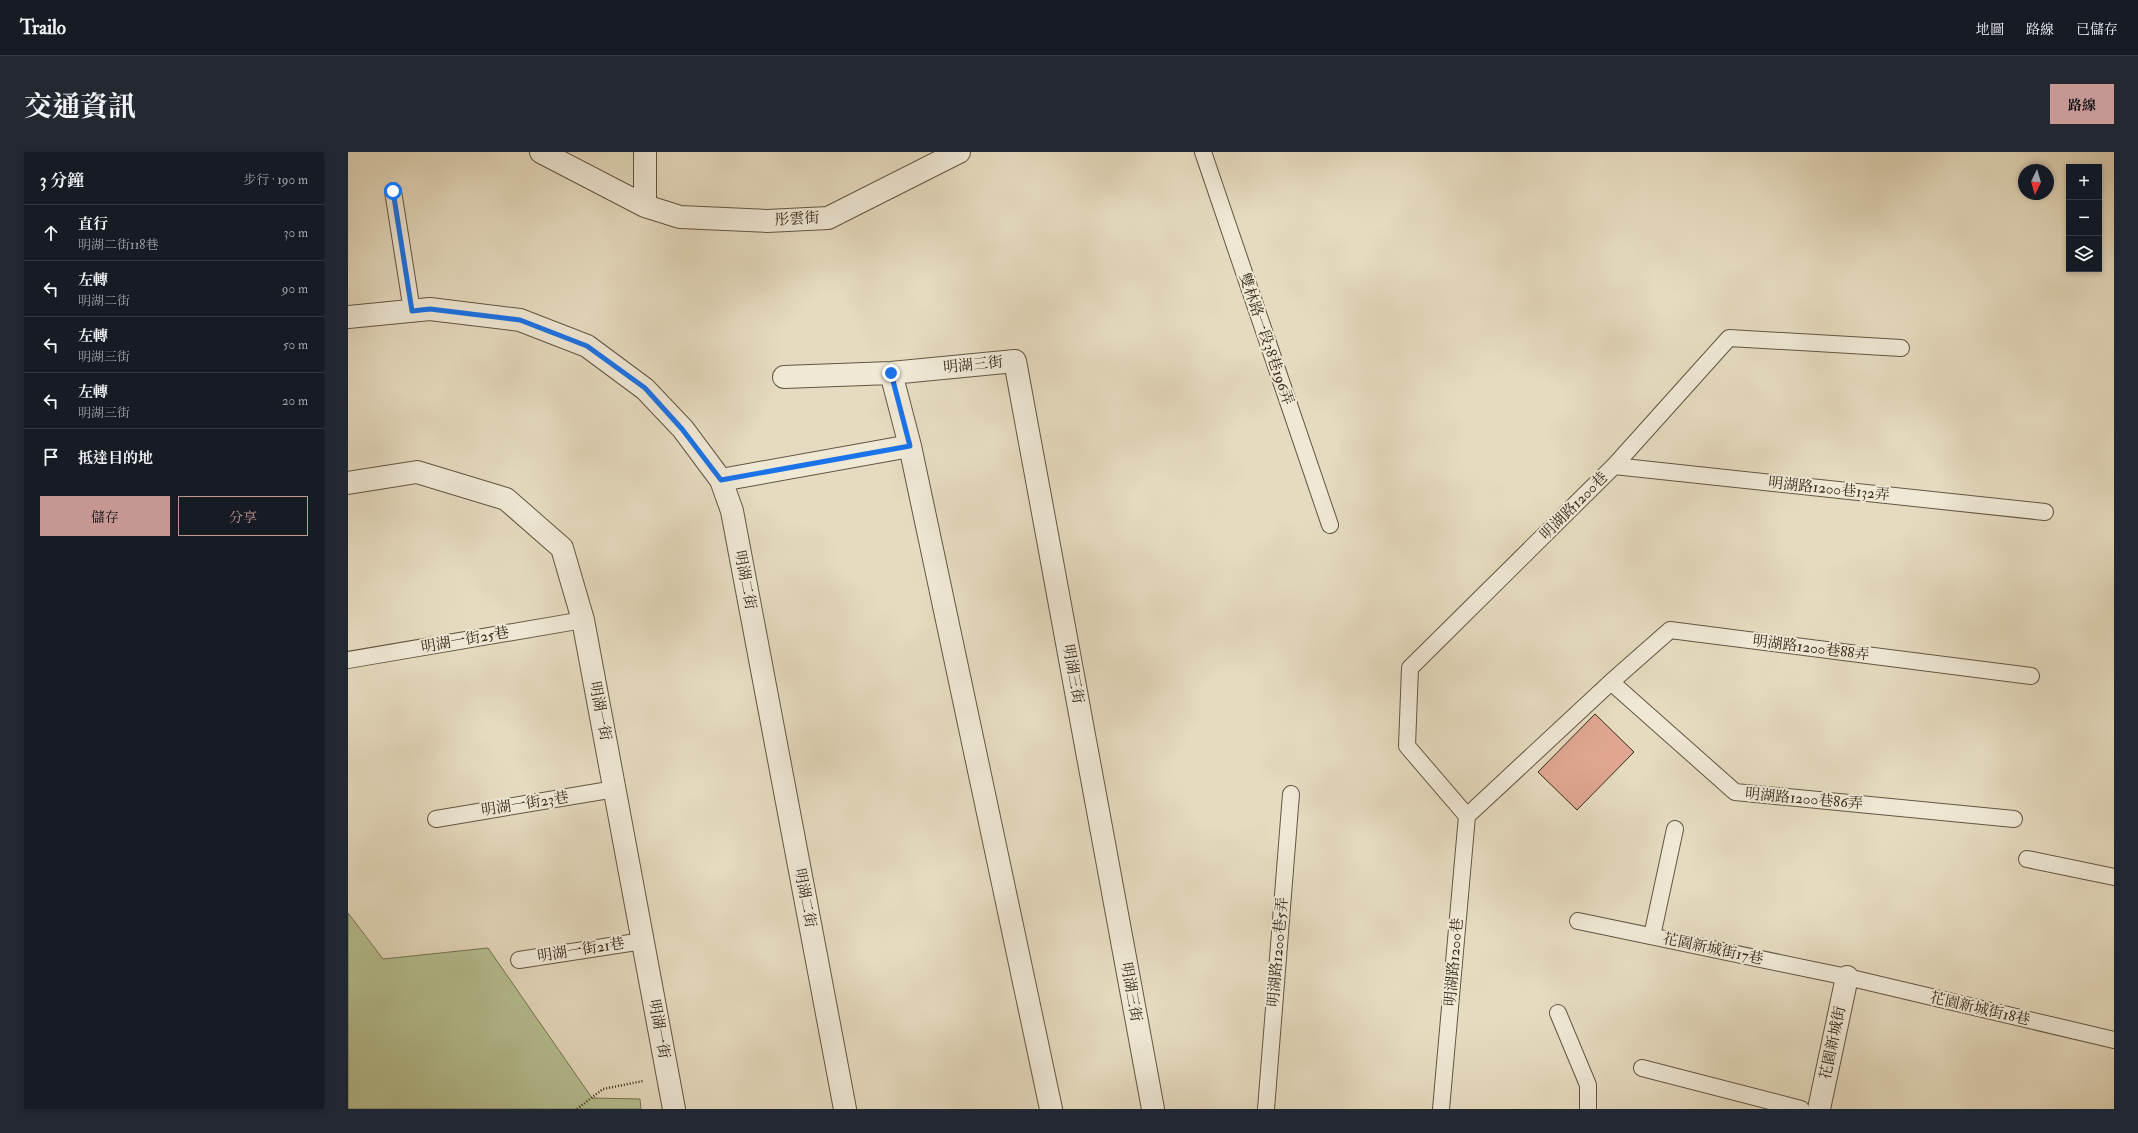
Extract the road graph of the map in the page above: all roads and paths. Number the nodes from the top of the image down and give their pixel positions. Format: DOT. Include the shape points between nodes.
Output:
graph roads {
  1 [pos="541,152"];
  2 [pos="645,152"];
  3 [pos="959,152"];
  4 [pos="1203,152"];
  5 [pos="393,191"];
  6 [pos="645,206"];
  7 [pos="412,311"];
  8 [pos="348,318"];
  9 [pos="1901,348"];
  10 [pos="891,373"];
  11 [pos="784,378"];
  12 [pos="910,446"];
  13 [pos="1614,466"];
  14 [pos="721,480"];
  15 [pos="348,483"];
  16 [pos="2045,512"];
  17 [pos="1330,525"];
  18 [pos="583,620"];
  19 [pos="348,660"];
  20 [pos="2031,676"];
  21 [pos="1610,682"];
  22 [pos="615,789"];
  23 [pos="1291,794"];
  24 [pos="1467,816"];
  25 [pos="436,819"];
  26 [pos="2014,819"];
  27 [pos="1675,829"];
  28 [pos="2027,859"];
  29 [pos="2114,877"];
  30 [pos="1578,921"];
  31 [pos="1652,936"];
  32 [pos="643,941"];
  33 [pos="519,960"];
  34 [pos="1847,977"];
  35 [pos="1558,1013"];
  36 [pos="2114,1040"];
  37 [pos="1642,1068"];
  38 [pos="668,1076"];
  39 [pos="577,1109"];
  40 [pos="674,1109"];
  41 [pos="845,1109"];
  42 [pos="1051,1109"];
  43 [pos="1153,1109"];
  44 [pos="1266,1109"];
  45 [pos="1441,1109"];
  46 [pos="1588,1109"];
  47 [pos="1801,1109"];
  48 [pos="1819,1109"];
  1 -- 6 [label="street, 彤雲街"];
  2 -- 6 [label="street"];
  3 -- 6 [label="street, 彤雲街" via="828,218 767,221 680,217"];
  4 -- 17 [label="lane, 雙林路一段38巷196弄"];
  5 -- 7 [label="lane"];
  7 -- 8 [label="street, 明湖二街"];
  7 -- 14 [label="street, 明湖二街" via="430,309 520,320 587,346 645,388 682,429"];
  9 -- 13 [label="lane, 明湖路1200巷" via="1729,338"];
  10 -- 11 [label="street, 明湖三街"];
  10 -- 12 [label="street"];
  10 -- 43 [label="street, 明湖三街" via="1015,361"];
  12 -- 14 [label="street"];
  12 -- 42 [label="street"];
  13 -- 16 [label="lane, 明湖路1200巷132弄"];
  13 -- 24 [label="lane, 明湖路1200巷" via="1410,668 1407,746"];
  14 -- 41 [label="street, 明湖二街" via="732,510"];
  15 -- 18 [label="street, 明湖一街" via="416,472 506,499 562,548"];
  18 -- 19 [label="lane, 明湖一街25巷"];
  18 -- 22 [label="street, 明湖一街"];
  20 -- 21 [label="lane, 明湖路1200巷88弄" via="1670,630"];
  21 -- 24 [label="lane"];
  21 -- 26 [label="lane, 明湖路1200巷86弄" via="1735,792"];
  22 -- 25 [label="lane, 明湖一街23巷"];
  22 -- 32 [label="street, 明湖一街"];
  23 -- 44 [label="lane, 明湖路1200巷5弄"];
  24 -- 45 [label="lane, 明湖路1200巷"];
  27 -- 31 [label="lane"];
  28 -- 29 [label="lane"];
  30 -- 31 [label="lane, 花園新城街17巷"];
  31 -- 34 [label="lane, 花園新城街17巷"];
  32 -- 33 [label="lane, 明湖一街21巷"];
  32 -- 38 [label="street, 明湖一街"];
  34 -- 36 [label="lane, 花園新城街18巷"];
  34 -- 48 [label="street, 花園新城街"];
  35 -- 46 [label="lane" via="1588,1085"];
  37 -- 47 [label="lane"];
  38 -- 39 [label="path" via="603,1089"];
  38 -- 40 [label="street, 明湖一街"];
}
